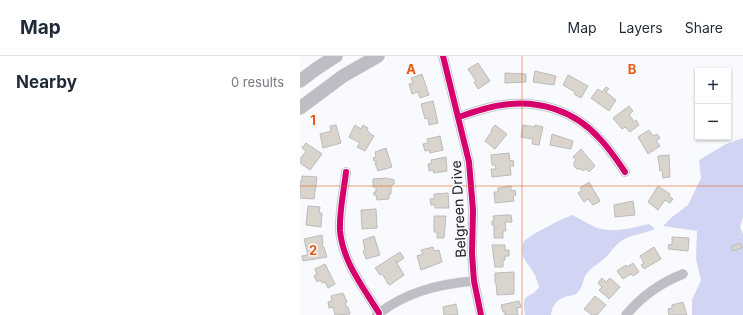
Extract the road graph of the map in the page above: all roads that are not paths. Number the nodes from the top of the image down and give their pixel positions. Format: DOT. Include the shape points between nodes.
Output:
graph roads {
  1 [pos="336,56"];
  2 [pos="378,56"];
  3 [pos="443,56"];
  4 [pos="300,81"];
  5 [pos="300,108"];
  6 [pos="459,117"];
  7 [pos="346,172"];
  8 [pos="625,172"];
  9 [pos="683,274"];
  10 [pos="474,281"];
  11 [pos="378,314"];
  12 [pos="480,315"];
  13 [pos="626,315"];
  1 -- 4 [label="main road"];
  2 -- 5 [label="main road" via="343,76"];
  3 -- 6 [label="street, Belgreen Drive"];
  6 -- 8 [label="street" via="482,109 515,103 535,104 554,109 573,117 589,128 608,148"];
  6 -- 10 [label="street, Belgreen Drive" via="471,182"];
  7 -- 11 [label="street" via="340,217 344,249 354,273"];
  9 -- 13 [label="street" via="655,288"];
  10 -- 11 [label="street" via="429,288 404,298"];
  10 -- 12 [label="street, Belgreen Drive"];
}
